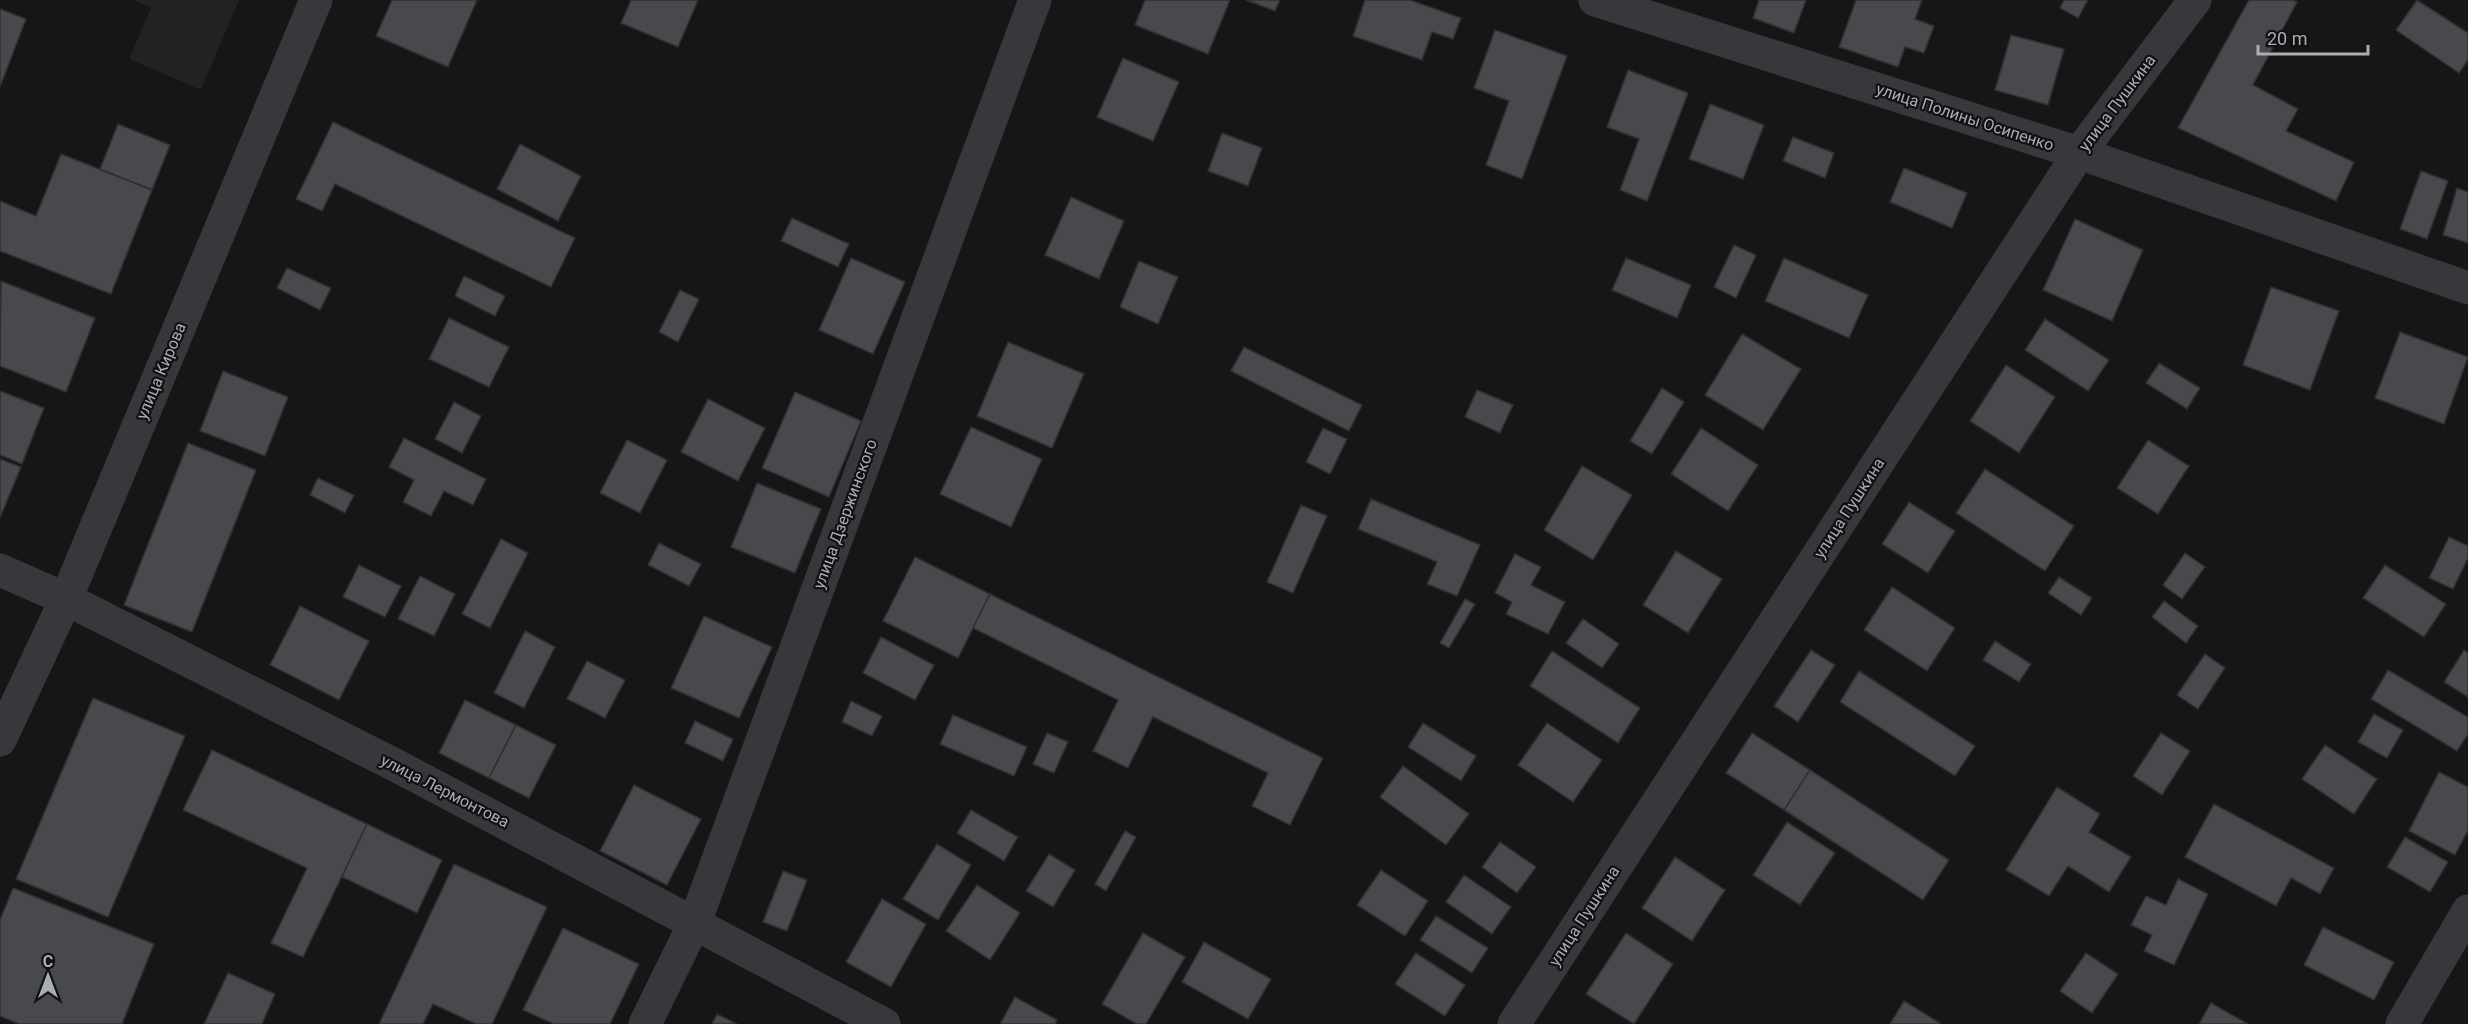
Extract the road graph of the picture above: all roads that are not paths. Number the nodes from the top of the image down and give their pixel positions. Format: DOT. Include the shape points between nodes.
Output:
graph roads {
  1 [pos="316,0"];
  2 [pos="1035,0"];
  3 [pos="1595,0"];
  4 [pos="2195,0"];
  5 [pos="2079,153"];
  6 [pos="2468,288"];
  7 [pos="0,570"];
  8 [pos="66,599"];
  9 [pos="0,740"];
  10 [pos="2468,911"];
  11 [pos="695,922"];
  12 [pos="645,1024"];
  13 [pos="884,1024"];
  14 [pos="1514,1024"];
  15 [pos="2402,1024"];
  1 -- 8 [label="street, улица Кирова"];
  2 -- 11 [label="street, улица Дзержинского"];
  3 -- 5 [label="street, улица Полины Осипенко"];
  4 -- 5 [label="street, улица Пушкина"];
  5 -- 6 [label="street, улица Полины Осипенко"];
  5 -- 14 [label="street, улица Пушкина"];
  7 -- 8 [label="street, улица Лермонтова"];
  8 -- 9 [label="street, улица Кирова"];
  8 -- 11 [label="street, улица Лермонтова"];
  10 -- 15 [label="street"];
  11 -- 12 [label="street, улица Дзержинского"];
  11 -- 13 [label="street, улица Лермонтова"];
}
